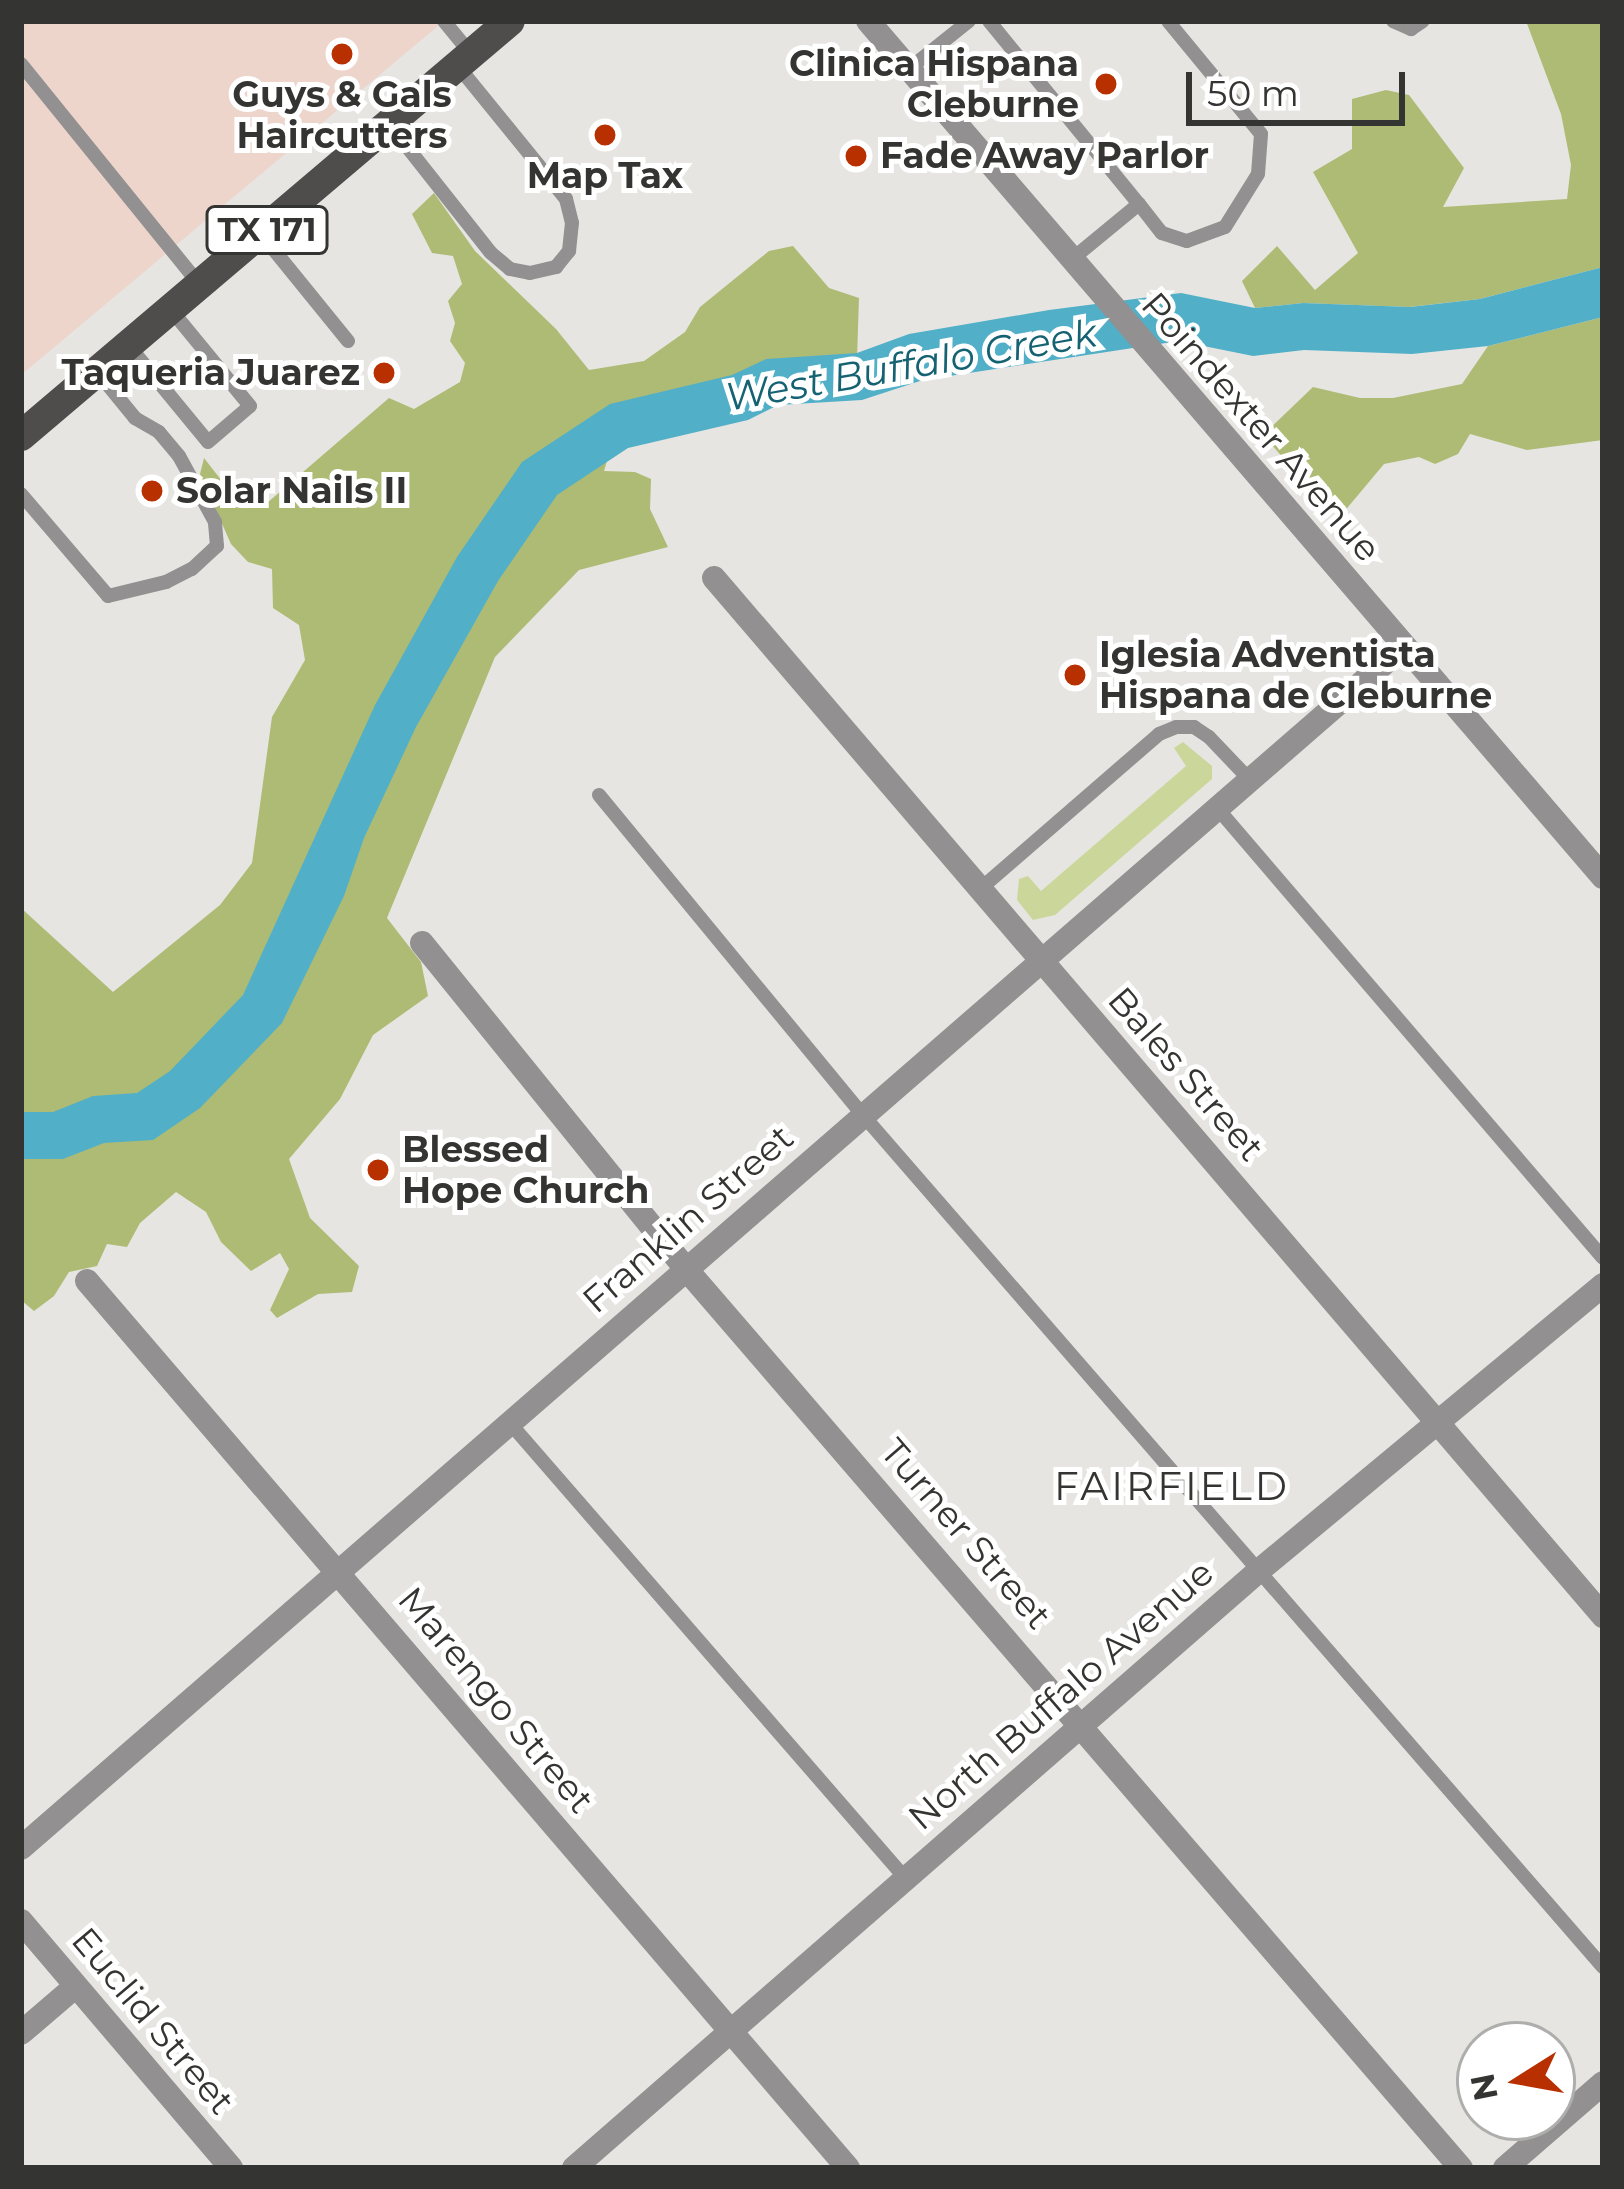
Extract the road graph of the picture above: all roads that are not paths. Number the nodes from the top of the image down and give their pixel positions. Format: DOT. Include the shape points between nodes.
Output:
graph roads {
  1 [pos="445,21"];
  2 [pos="510,21"];
  3 [pos="868,21"];
  4 [pos="969,21"];
  5 [pos="988,21"];
  6 [pos="1168,21"];
  7 [pos="1393,21"];
  8 [pos="1423,21"];
  9 [pos="464,59"];
  10 [pos="21,64"];
  11 [pos="909,69"];
  12 [pos="389,124"];
  13 [pos="1139,204"];
  14 [pos="261,235"];
  15 [pos="1071,260"];
  16 [pos="202,286"];
  17 [pos="172,311"];
  18 [pos="348,341"];
  19 [pos="129,346"];
  20 [pos="98,373"];
  21 [pos="21,436"];
  22 [pos="21,494"];
  23 [pos="714,578"];
  24 [pos="1403,647"];
  25 [pos="1250,780"];
  26 [pos="599,795"];
  27 [pos="1218,809"];
  28 [pos="1603,877"];
  29 [pos="979,890"];
  30 [pos="422,944"];
  31 [pos="1041,960"];
  32 [pos="862,1114"];
  33 [pos="1603,1258"];
  34 [pos="686,1269"];
  35 [pos="87,1281"];
  36 [pos="1603,1285"];
  37 [pos="508,1422"];
  38 [pos="1438,1425"];
  39 [pos="338,1569"];
  40 [pos="1261,1569"];
  41 [pos="1603,1616"];
  42 [pos="1083,1724"];
  43 [pos="21,1848"];
  44 [pos="905,1879"];
  45 [pos="21,1921"];
  46 [pos="1603,1967"];
  47 [pos="76,1986"];
  48 [pos="730,2032"];
  49 [pos="21,2033"];
  50 [pos="1603,2083"];
  51 [pos="231,2168"];
  52 [pos="574,2168"];
  53 [pos="848,2168"];
  54 [pos="1461,2168"];
  55 [pos="1504,2168"];
  1 -- 9 [label="lane"];
  2 -- 9 [label="main road, TX 171"];
  3 -- 11 [label="street, Poindexter Avenue"];
  4 -- 11 [label="lane"];
  5 -- 13 [label="lane"];
  6 -- 13 [label="lane" via="1261,134 1258,174 1225,226 1187,241 1162,233"];
  7 -- 8 [label="lane" via="1411,29"];
  9 -- 12 [label="main road, TX 171"];
  9 -- 12 [label="lane" via="566,199 569,251 556,267 510,269 491,254"];
  10 -- 16 [label="lane"];
  11 -- 15 [label="street, Poindexter Avenue"];
  12 -- 14 [label="main road, TX 171"];
  13 -- 15 [label="lane"];
  14 -- 16 [label="main road, TX 171"];
  14 -- 18 [label="lane"];
  15 -- 24 [label="street, Poindexter Avenue"];
  16 -- 17 [label="main road, TX 171"];
  17 -- 19 [label="main road, TX 171"];
  17 -- 19 [label="lane" via="250,406 208,442"];
  19 -- 20 [label="main road, TX 171"];
  20 -- 21 [label="main road, TX 171"];
  20 -- 22 [label="lane" via="179,456 215,522 217,547 166,582 108,596"];
  23 -- 29 [label="street, Bales Street"];
  24 -- 25 [label="street, Franklin Street"];
  24 -- 28 [label="street, Poindexter Avenue"];
  25 -- 27 [label="street, Franklin Street"];
  25 -- 29 [label="lane" via="1194,727 1159,734"];
  26 -- 32 [label="lane"];
  27 -- 31 [label="street, Franklin Street"];
  27 -- 33 [label="lane"];
  29 -- 31 [label="street, Bales Street"];
  30 -- 34 [label="street, Turner Street"];
  31 -- 32 [label="street, Franklin Street"];
  31 -- 38 [label="street, Bales Street"];
  32 -- 34 [label="street, Franklin Street"];
  32 -- 40 [label="lane"];
  34 -- 37 [label="street, Franklin Street"];
  34 -- 42 [label="street, Turner Street"];
  35 -- 39 [label="street, Marengo Street"];
  36 -- 38 [label="street, North Buffalo Avenue"];
  37 -- 39 [label="street, Franklin Street"];
  37 -- 44 [label="lane"];
  38 -- 40 [label="street, North Buffalo Avenue"];
  38 -- 41 [label="street, Bales Street"];
  39 -- 43 [label="street, Franklin Street"];
  39 -- 48 [label="street, Marengo Street"];
  40 -- 42 [label="street, North Buffalo Avenue"];
  40 -- 46 [label="lane"];
  42 -- 44 [label="street, North Buffalo Avenue"];
  42 -- 54 [label="street, Turner Street"];
  44 -- 48 [label="street, North Buffalo Avenue"];
  45 -- 47 [label="street, Euclid Street"];
  47 -- 49 [label="street"];
  47 -- 51 [label="street, Euclid Street"];
  48 -- 52 [label="street, North Buffalo Avenue"];
  48 -- 53 [label="street, Marengo Street"];
  50 -- 55 [label="street"];
}
